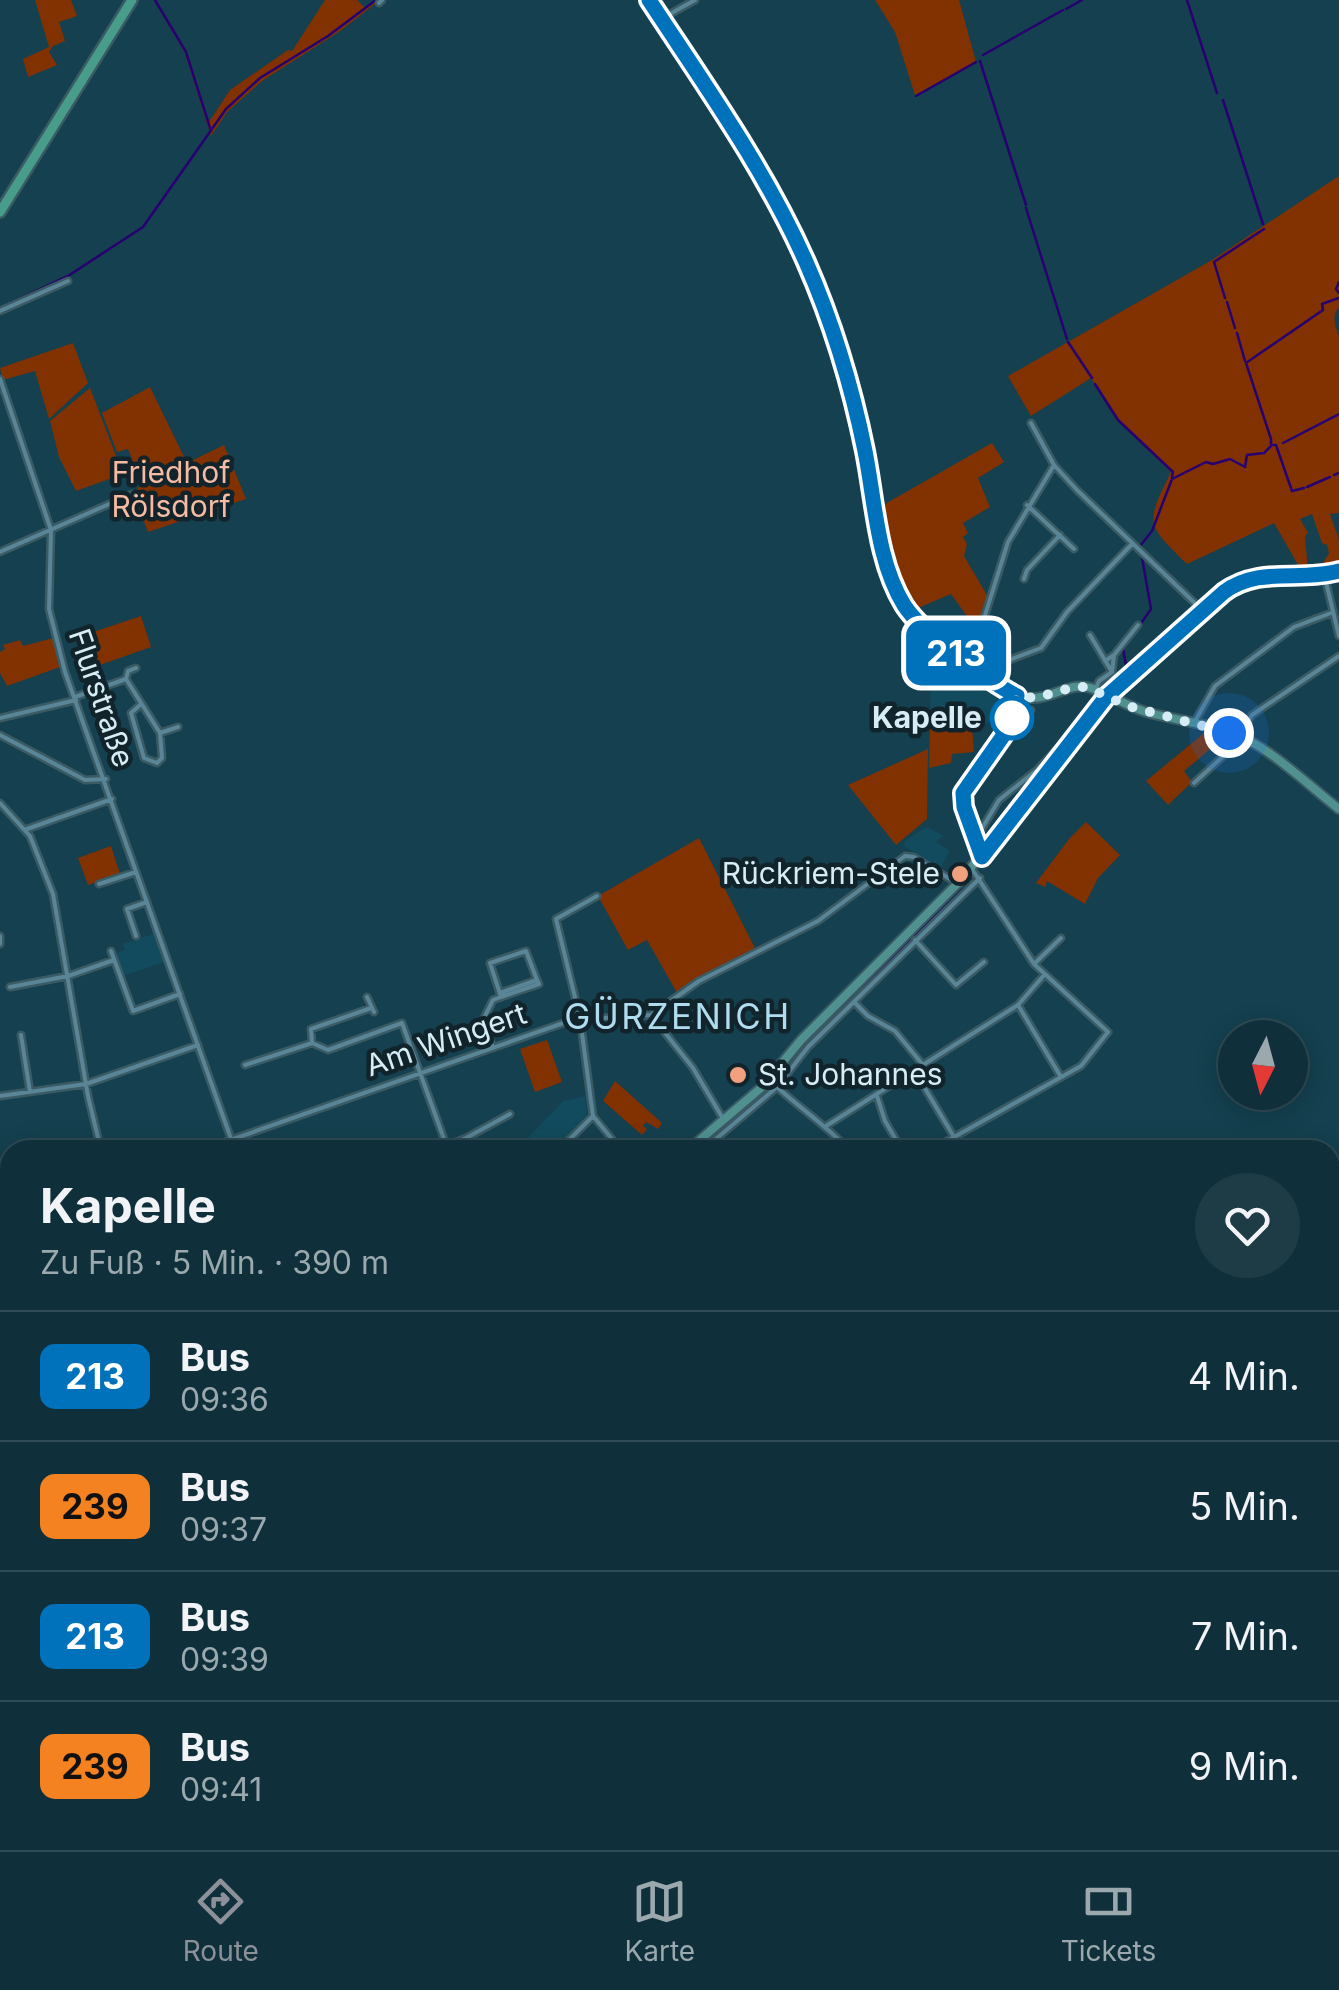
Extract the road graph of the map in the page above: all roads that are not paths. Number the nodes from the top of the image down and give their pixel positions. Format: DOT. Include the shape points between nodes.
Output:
graph roads {
  1 [pos="132,0"];
  2 [pos="648,0"];
  3 [pos="695,0"];
  4 [pos="661,19"];
  5 [pos="0,212"];
  6 [pos="68,281"];
  7 [pos="0,311"];
  8 [pos="0,379"];
  9 [pos="1031,423"];
  10 [pos="1054,465"];
  11 [pos="132,494"];
  12 [pos="1028,505"];
  13 [pos="51,530"];
  14 [pos="1060,536"];
  15 [pos="1132,544"];
  16 [pos="1074,549"];
  17 [pos="0,552"];
  18 [pos="1339,571"];
  19 [pos="1324,574"];
  20 [pos="1024,579"];
  21 [pos="1203,611"];
  22 [pos="1332,613"];
  23 [pos="1138,625"];
  24 [pos="1090,635"];
  25 [pos="1339,636"];
  26 [pos="974,648"];
  27 [pos="1114,655"];
  28 [pos="1339,656"];
  29 [pos="1105,661"];
  30 [pos="968,662"];
  31 [pos="136,668"];
  32 [pos="1113,671"];
  33 [pos="126,679"];
  34 [pos="1095,690"];
  35 [pos="1017,696"];
  36 [pos="1106,697"];
  37 [pos="76,699"];
  38 [pos="140,705"];
  39 [pos="1030,710"];
  40 [pos="0,718"];
  41 [pos="1194,723"];
  42 [pos="1010,726"];
  43 [pos="178,727"];
  44 [pos="1082,727"];
  45 [pos="160,733"];
  46 [pos="0,735"];
  47 [pos="1240,738"];
  48 [pos="1026,779"];
  49 [pos="106,780"];
  50 [pos="1194,783"];
  51 [pos="1034,788"];
  52 [pos="112,799"];
  53 [pos="0,803"];
  54 [pos="1339,808"];
  55 [pos="25,830"];
  56 [pos="975,840"];
  57 [pos="982,857"];
  58 [pos="972,869"];
  59 [pos="136,872"];
  60 [pos="980,878"];
  61 [pos="99,884"];
  62 [pos="958,884"];
  63 [pos="597,896"];
  64 [pos="147,902"];
  65 [pos="0,936"];
  66 [pos="136,936"];
  67 [pos="1061,938"];
  68 [pos="915,940"];
  69 [pos="0,944"];
  70 [pos="111,951"];
  71 [pos="114,960"];
  72 [pos="984,962"];
  73 [pos="1034,964"];
  74 [pos="1044,974"];
  75 [pos="68,976"];
  76 [pos="10,987"];
  77 [pos="180,994"];
  78 [pos="501,995"];
  79 [pos="367,997"];
  80 [pos="854,1002"];
  81 [pos="1018,1005"];
  82 [pos="651,1015"];
  83 [pos="580,1018"];
  84 [pos="21,1035"];
  85 [pos="312,1043"];
  86 [pos="198,1045"];
  87 [pos="492,1048"];
  88 [pos="246,1065"];
  89 [pos="922,1065"];
  90 [pos="914,1070"];
  91 [pos="422,1073"];
  92 [pos="1060,1077"];
  93 [pos="86,1084"];
  94 [pos="777,1087"];
  95 [pos="30,1092"];
  96 [pos="876,1094"];
  97 [pos="0,1096"];
  98 [pos="510,1114"];
  99 [pos="592,1116"];
  100 [pos="724,1120"];
  101 [pos="826,1126"];
  102 [pos="954,1137"];
  103 [pos="100,1140"];
  104 [pos="232,1140"];
  105 [pos="445,1140"];
  106 [pos="463,1140"];
  107 [pos="569,1140"];
  108 [pos="612,1140"];
  109 [pos="700,1140"];
  110 [pos="715,1140"];
  111 [pos="839,1140"];
  112 [pos="896,1140"];
  113 [pos="949,1140"];
  1 -- 5 [label="main road"];
  2 -- 4 [label="street"];
  3 -- 4 [label="street"];
  4 -- 30 [label="street" via="763,178 807,264 856,412 891,578 904,606"];
  6 -- 7 [label="street"];
  8 -- 13 [label="street, Flurstraße"];
  9 -- 10 [label="street"];
  10 -- 12 [label="street"];
  10 -- 15 [label="street"];
  11 -- 13 [label="street"];
  12 -- 14 [label="street"];
  12 -- 26 [label="street" via="1008,542"];
  13 -- 17 [label="street"];
  13 -- 37 [label="street, Flurstraße" via="49,609"];
  14 -- 16 [label="street"];
  14 -- 20 [label="street"];
  15 -- 21 [label="street"];
  15 -- 26 [label="street" via="1041,648 988,668"];
  18 -- 19 [label="street"];
  19 -- 21 [label="street" via="1254,576"];
  19 -- 22 [label="street"];
  21 -- 36 [label="street"];
  22 -- 25 [label="street"];
  22 -- 41 [label="street" via="1294,627 1216,686"];
  23 -- 27 [label="street"];
  24 -- 29 [label="street"];
  26 -- 30 [label="street"];
  27 -- 29 [label="street"];
  27 -- 32 [label="street"];
  28 -- 47 [label="street" via="1252,715"];
  29 -- 32 [label="street"];
  30 -- 35 [label="street"];
  31 -- 33 [label="street"];
  32 -- 34 [label="street"];
  33 -- 37 [label="street"];
  33 -- 38 [label="street"];
  34 -- 35 [label="street" via="1080,686 1040,698"];
  34 -- 36 [label="street"];
  35 -- 42 [label="street"];
  36 -- 41 [label="street"];
  36 -- 44 [label="street"];
  37 -- 40 [label="street"];
  37 -- 49 [label="street, Flurstraße"];
  38 -- 45 [label="street"];
  38 -- 45 [label="street" via="130,716 147,762 160,762"];
  39 -- 42 [label="street"];
  41 -- 47 [label="street"];
  42 -- 56 [label="street" via="963,793"];
  43 -- 45 [label="street"];
  44 -- 48 [label="street"];
  44 -- 51 [label="street"];
  46 -- 49 [label="street" via="85,780"];
  47 -- 50 [label="street"];
  47 -- 54 [label="street"];
  48 -- 51 [label="street"];
  48 -- 56 [label="street" via="999,800"];
  49 -- 52 [label="street, Flurstraße"];
  51 -- 57 [label="street"];
  52 -- 55 [label="street"];
  52 -- 59 [label="street, Flurstraße"];
  53 -- 55 [label="street"];
  55 -- 75 [label="street" via="53,894"];
  56 -- 57 [label="street"];
  57 -- 58 [label="street"];
  58 -- 60 [label="street"];
  58 -- 62 [label="street"];
  59 -- 61 [label="street"];
  59 -- 64 [label="street, Flurstraße"];
  60 -- 68 [label="street"];
  60 -- 73 [label="street"];
  62 -- 82 [label="street" via="905,856 818,921 699,981"];
  62 -- 100 [label="street"];
  63 -- 83 [label="street" via="556,919"];
  64 -- 66 [label="street" via="127,909"];
  64 -- 77 [label="street, Flurstraße"];
  65 -- 69 [label="street"];
  67 -- 73 [label="street"];
  68 -- 72 [label="street" via="956,985"];
  68 -- 80 [label="street"];
  70 -- 71 [label="street"];
  71 -- 75 [label="street"];
  71 -- 77 [label="street" via="132,1010"];
  73 -- 74 [label="street"];
  74 -- 81 [label="street"];
  74 -- 92 [label="street" via="1108,1032 1084,1064"];
  75 -- 76 [label="street"];
  75 -- 93 [label="street"];
  77 -- 86 [label="street, Flurstraße"];
  78 -- 78 [label="street" via="539,984 528,952 490,964"];
  78 -- 87 [label="street" via="483,1020"];
  79 -- 85 [label="street" via="372,1010 311,1029"];
  80 -- 89 [label="street" via="895,1031"];
  80 -- 94 [label="street"];
  81 -- 89 [label="street"];
  81 -- 92 [label="street"];
  82 -- 83 [label="street, Am Wingert"];
  82 -- 100 [label="street" via="694,1068"];
  83 -- 87 [label="street, Am Wingert"];
  83 -- 99 [label="street"];
  84 -- 95 [label="street"];
  85 -- 88 [label="street"];
  85 -- 91 [label="street" via="328,1050 402,1024"];
  86 -- 93 [label="street"];
  86 -- 104 [label="street, Flurstraße"];
  87 -- 91 [label="street, Am Wingert"];
  89 -- 90 [label="street"];
  90 -- 96 [label="street"];
  90 -- 102 [label="street"];
  91 -- 104 [label="street, Am Wingert"];
  91 -- 105 [label="street"];
  92 -- 102 [label="street"];
  93 -- 95 [label="street"];
  93 -- 103 [label="street"];
  94 -- 101 [label="street"];
  94 -- 110 [label="street"];
  95 -- 97 [label="street"];
  96 -- 101 [label="street"];
  96 -- 112 [label="street"];
  98 -- 106 [label="street"];
  99 -- 107 [label="street"];
  99 -- 108 [label="street"];
  100 -- 109 [label="street"];
  101 -- 111 [label="street"];
  102 -- 113 [label="street"];
}
